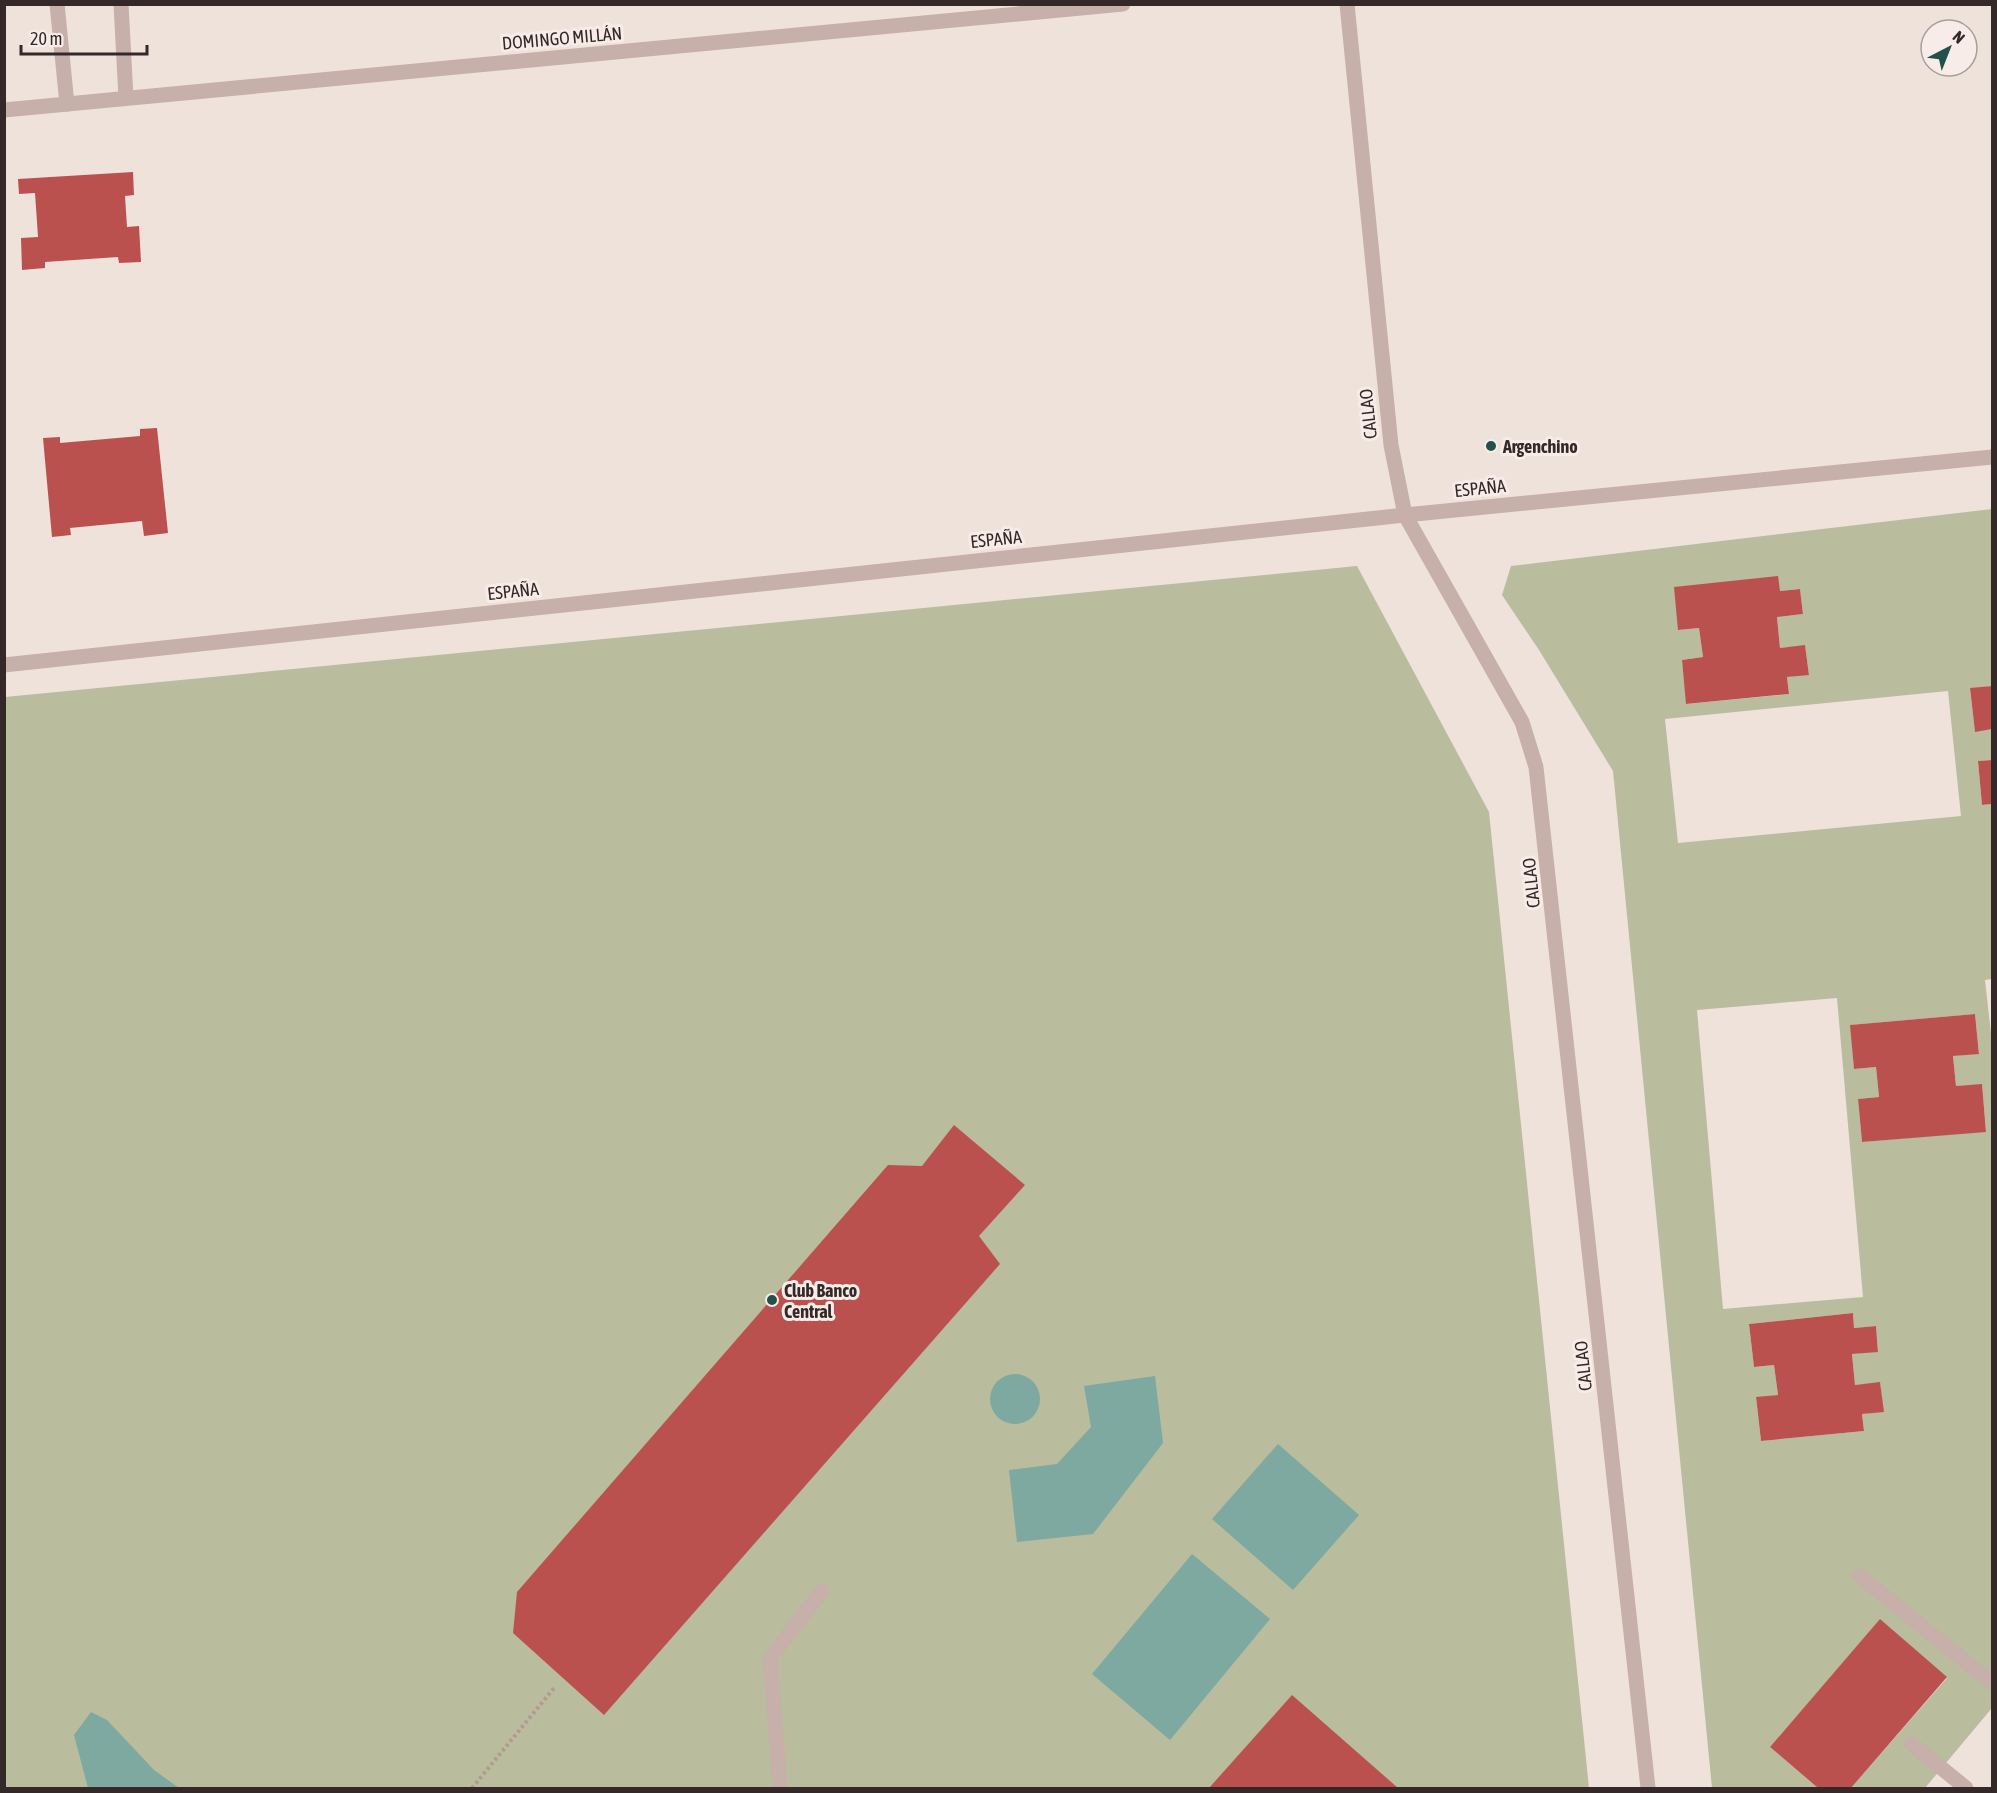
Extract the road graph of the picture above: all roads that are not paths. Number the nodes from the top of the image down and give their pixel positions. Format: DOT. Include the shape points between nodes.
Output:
graph roads {
  1 [pos="57,4"];
  2 [pos="121,4"];
  3 [pos="1123,4"];
  4 [pos="1347,4"];
  5 [pos="126,98"];
  6 [pos="67,104"];
  7 [pos="4,110"];
  8 [pos="1992,457"];
  9 [pos="1405,515"];
  10 [pos="4,664"];
  11 [pos="1860,1576"];
  12 [pos="822,1591"];
  13 [pos="1992,1683"];
  14 [pos="1912,1744"];
  15 [pos="780,1788"];
  16 [pos="1648,1788"];
  17 [pos="1966,1788"];
  1 -- 6 [label="street"];
  2 -- 5 [label="street"];
  3 -- 5 [label="street, DOMINGO MILLÁN"];
  4 -- 9 [label="street, CALLAO" via="1391,445"];
  5 -- 6 [label="street, DOMINGO MILLÁN"];
  6 -- 7 [label="street, DOMINGO MILLÁN"];
  8 -- 9 [label="street, ESPAÑA"];
  9 -- 10 [label="street, ESPAÑA"];
  9 -- 16 [label="street, CALLAO" via="1522,722 1536,767"];
  11 -- 13 [label="street"];
  12 -- 15 [label="street" via="770,1658"];
  14 -- 17 [label="street"];
}
